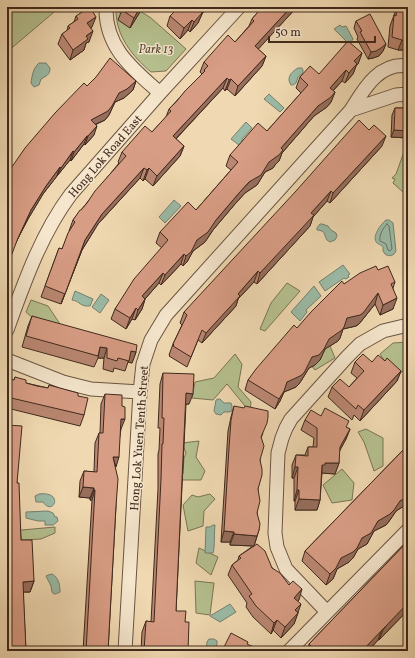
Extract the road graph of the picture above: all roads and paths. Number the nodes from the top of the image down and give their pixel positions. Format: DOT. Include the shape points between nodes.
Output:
graph roads {
  1 [pos="106,7"];
  2 [pos="239,7"];
  3 [pos="408,66"];
  4 [pos="160,93"];
  5 [pos="408,94"];
  6 [pos="351,110"];
  7 [pos="408,325"];
  8 [pos="7,330"];
  9 [pos="7,360"];
  10 [pos="140,392"];
  11 [pos="408,530"];
  12 [pos="327,612"];
  13 [pos="125,651"];
  14 [pos="289,651"];
  1 -- 4 [label="street" via="110,36 123,58"];
  2 -- 4 [label="street, Hong Lok Road East"];
  3 -- 6 [label="street, Hong Lok Yuen Tenth Street" via="394,66 380,73 370,82"];
  4 -- 8 [label="street, Hong Lok Road East" via="59,210 32,262"];
  5 -- 6 [label="street"];
  6 -- 10 [label="street, Hong Lok Yuen Tenth Street" via="166,315 151,340 143,364"];
  7 -- 12 [label="street" via="383,331 351,352 291,419 282,438 278,453 275,533 277,547 286,569"];
  9 -- 10 [label="street" via="63,382 91,389"];
  10 -- 13 [label="street, Hong Lok Yuen Tenth Street"];
  11 -- 12 [label="street"];
  12 -- 14 [label="street"];
}
